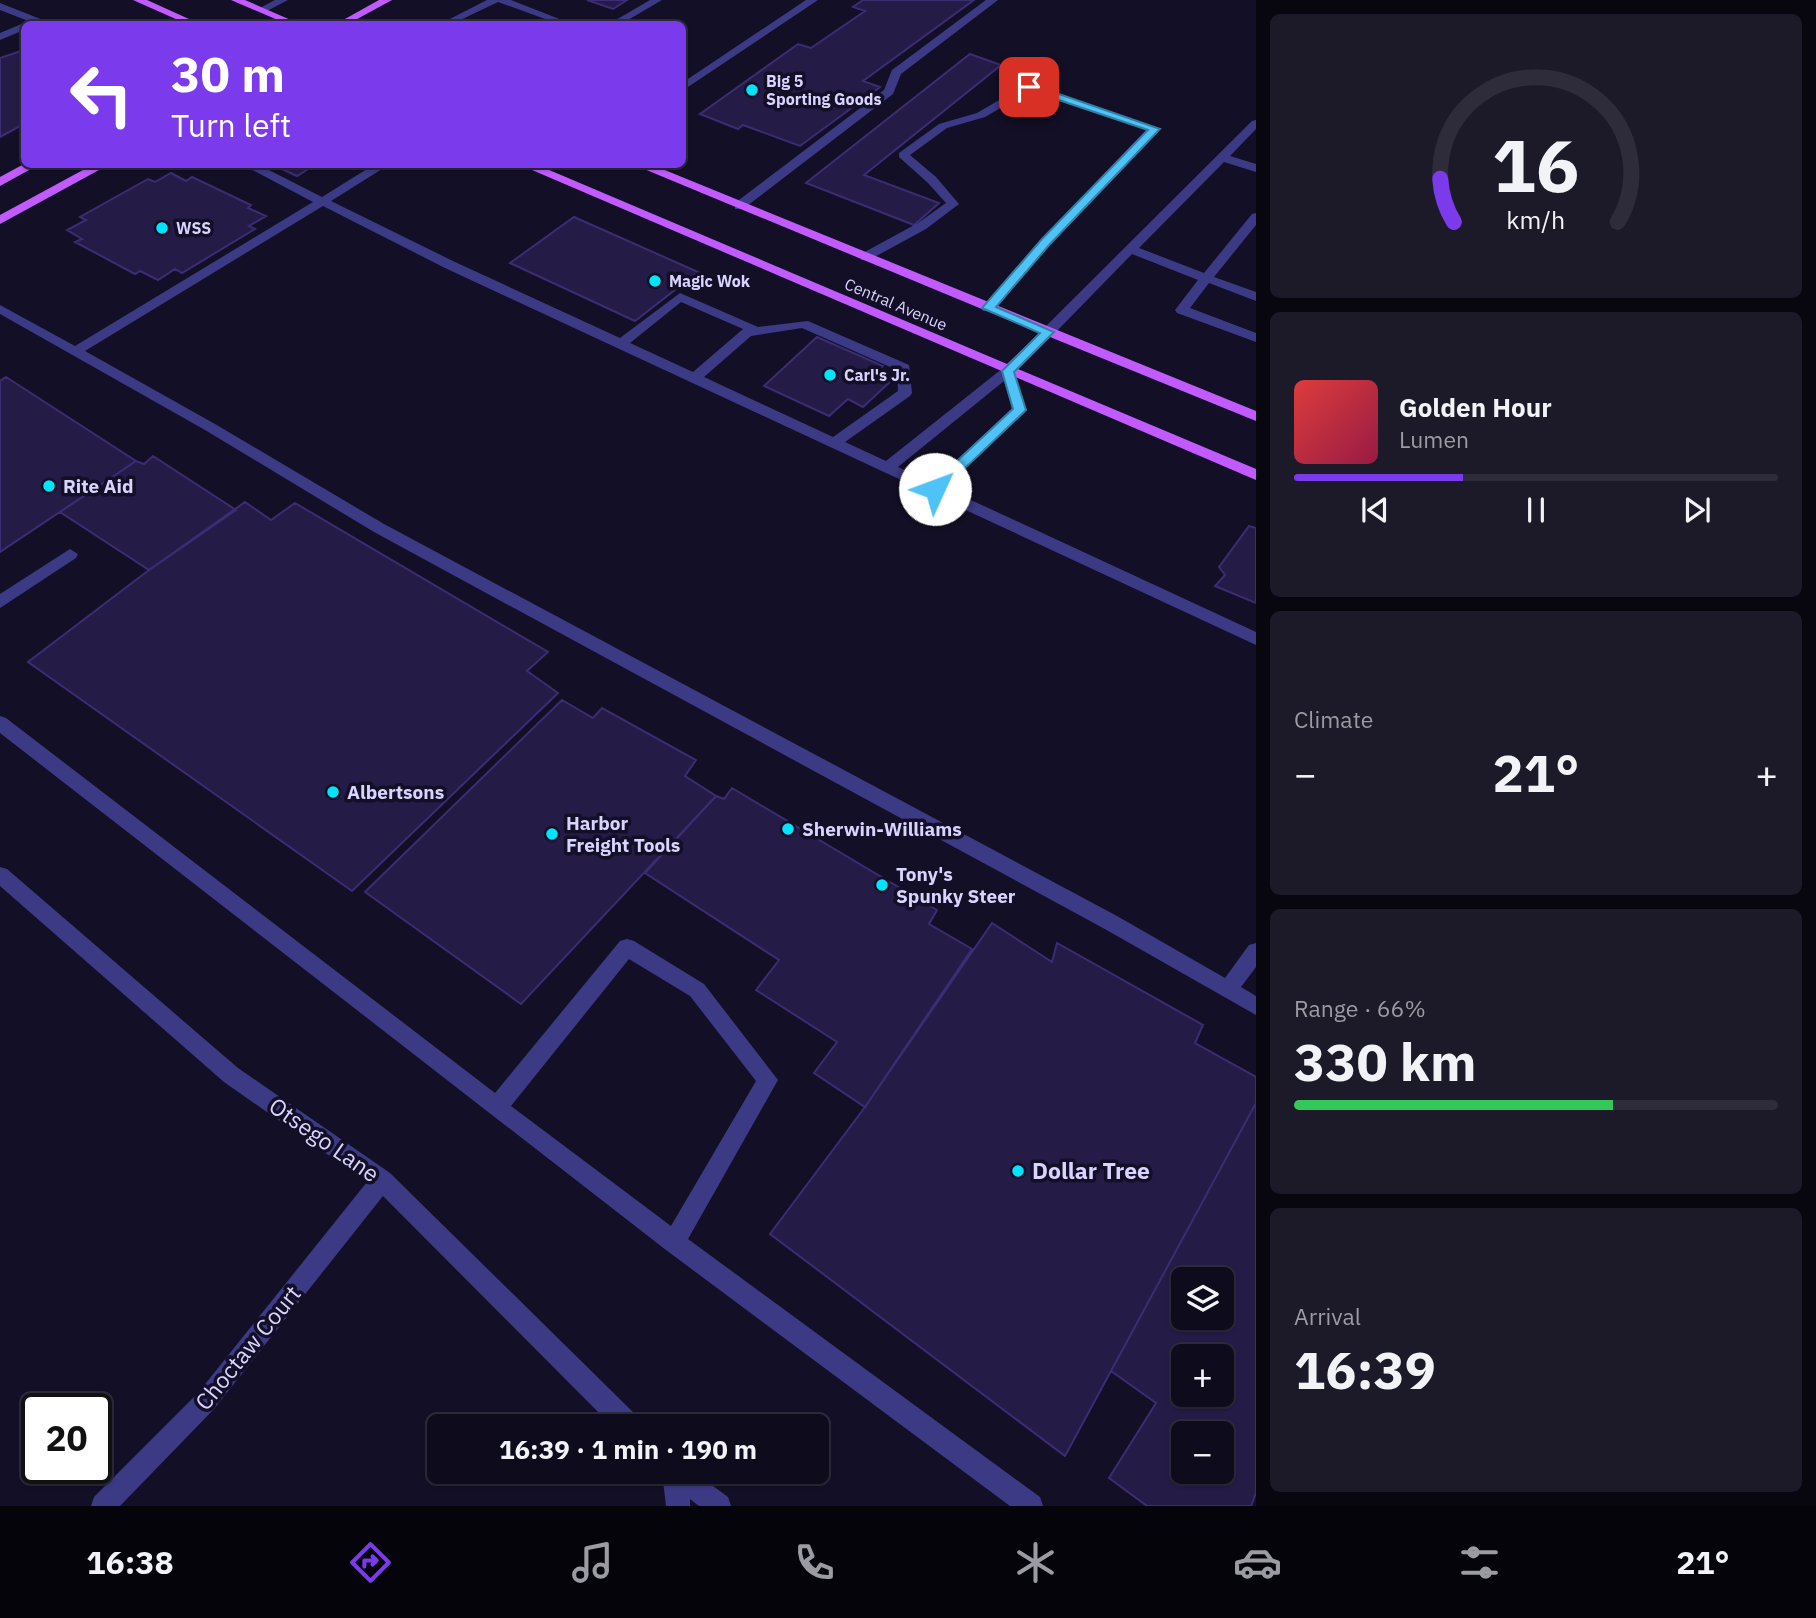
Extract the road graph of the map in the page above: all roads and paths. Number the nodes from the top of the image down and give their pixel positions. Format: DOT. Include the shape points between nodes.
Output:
graph roads {
  1 [pos="138,0"];
  2 [pos="236,0"];
  3 [pos="283,0"];
  4 [pos="387,0"];
  5 [pos="495,0"];
  6 [pos="501,0"];
  7 [pos="657,0"];
  8 [pos="813,0"];
  9 [pos="993,0"];
  10 [pos="0,6"];
  11 [pos="261,10"];
  12 [pos="28,21"];
  13 [pos="188,21"];
  14 [pos="288,21"];
  15 [pos="347,21"];
  16 [pos="451,21"];
  17 [pos="559,21"];
  18 [pos="619,21"];
  19 [pos="21,29"];
  20 [pos="0,37"];
  21 [pos="686,85"];
  22 [pos="1256,122"];
  23 [pos="1222,157"];
  24 [pos="26,168"];
  25 [pos="97,168"];
  26 [pos="255,168"];
  27 [pos="377,168"];
  28 [pos="533,168"];
  29 [pos="648,168"];
  30 [pos="1256,168"];
  31 [pos="0,182"];
  32 [pos="322,202"];
  33 [pos="738,206"];
  34 [pos="1256,217"];
  35 [pos="0,220"];
  36 [pos="1133,250"];
  37 [pos="865,257"];
  38 [pos="1206,278"];
  39 [pos="1256,297"];
  40 [pos="988,308"];
  41 [pos="0,309"];
  42 [pos="1048,332"];
  43 [pos="746,333"];
  44 [pos="1256,338"];
  45 [pos="621,344"];
  46 [pos="76,351"];
  47 [pos="1008,371"];
  48 [pos="695,378"];
  49 [pos="1256,416"];
  50 [pos="834,443"];
  51 [pos="888,467"];
  52 [pos="1256,475"];
  53 [pos="935,489"];
  54 [pos="70,554"];
  55 [pos="0,602"];
  56 [pos="1256,639"];
  57 [pos="0,723"];
  58 [pos="0,876"];
  59 [pos="1256,951"];
  60 [pos="1228,990"];
  61 [pos="1256,1006"];
  62 [pos="497,1107"];
  63 [pos="382,1180"];
  64 [pos="674,1242"];
  65 [pos="617,1414"];
  66 [pos="675,1484"];
  67 [pos="690,1484"];
  68 [pos="103,1506"];
  69 [pos="678,1506"];
  70 [pos="719,1506"];
  71 [pos="1031,1506"];
  1 -- 13 [label="main road"];
  2 -- 11 [label="main road"];
  3 -- 11 [label="street"];
  4 -- 15 [label="main road"];
  5 -- 16 [label="street"];
  6 -- 17 [label="street"];
  7 -- 18 [label="street"];
  8 -- 21 [label="street"];
  9 -- 33 [label="street" via="896,72 889,92"];
  10 -- 12 [label="street"];
  11 -- 14 [label="main road"];
  19 -- 20 [label="street"];
  22 -- 23 [label="street"];
  23 -- 30 [label="street"];
  23 -- 36 [label="street"];
  24 -- 31 [label="main road"];
  25 -- 35 [label="main road"];
  26 -- 32 [label="street"];
  27 -- 32 [label="street"];
  28 -- 47 [label="main road, Central Avenue"];
  29 -- 33 [label="main road, Central Avenue"];
  32 -- 45 [label="street"];
  32 -- 46 [label="street"];
  33 -- 37 [label="main road, Central Avenue"];
  34 -- 38 [label="street"];
  36 -- 38 [label="street"];
  36 -- 42 [label="street"];
  37 -- 40 [label="main road, Central Avenue"];
  37 -- 40 [label="street" via="953,204 903,155 943,126 981,115 1029,87 1154,129"];
  38 -- 39 [label="street"];
  38 -- 44 [label="street" via="1182,310"];
  40 -- 42 [label="main road, Central Avenue"];
  41 -- 46 [label="street"];
  42 -- 47 [label="main road"];
  42 -- 49 [label="main road, Central Avenue"];
  43 -- 45 [label="street" via="752,328 680,296"];
  43 -- 48 [label="street"];
  43 -- 50 [label="street" via="803,324 904,368 905,393"];
  45 -- 48 [label="street"];
  46 -- 60 [label="street" via="379,528"];
  47 -- 51 [label="street"];
  47 -- 52 [label="main road, Central Avenue"];
  47 -- 53 [label="street" via="1019,410"];
  48 -- 50 [label="street"];
  50 -- 51 [label="street"];
  51 -- 53 [label="street"];
  53 -- 56 [label="street"];
  54 -- 55 [label="street"];
  57 -- 62 [label="street"];
  58 -- 63 [label="street, Otsego Lane" via="231,1075"];
  59 -- 60 [label="street"];
  60 -- 61 [label="street"];
  62 -- 64 [label="street"];
  62 -- 64 [label="street" via="627,947 697,990 768,1080"];
  63 -- 65 [label="street, Otsego Lane"];
  63 -- 68 [label="street, Choctaw Court" via="206,1401"];
  64 -- 71 [label="street"];
  66 -- 69 [label="street"];
  67 -- 70 [label="street"];
}
